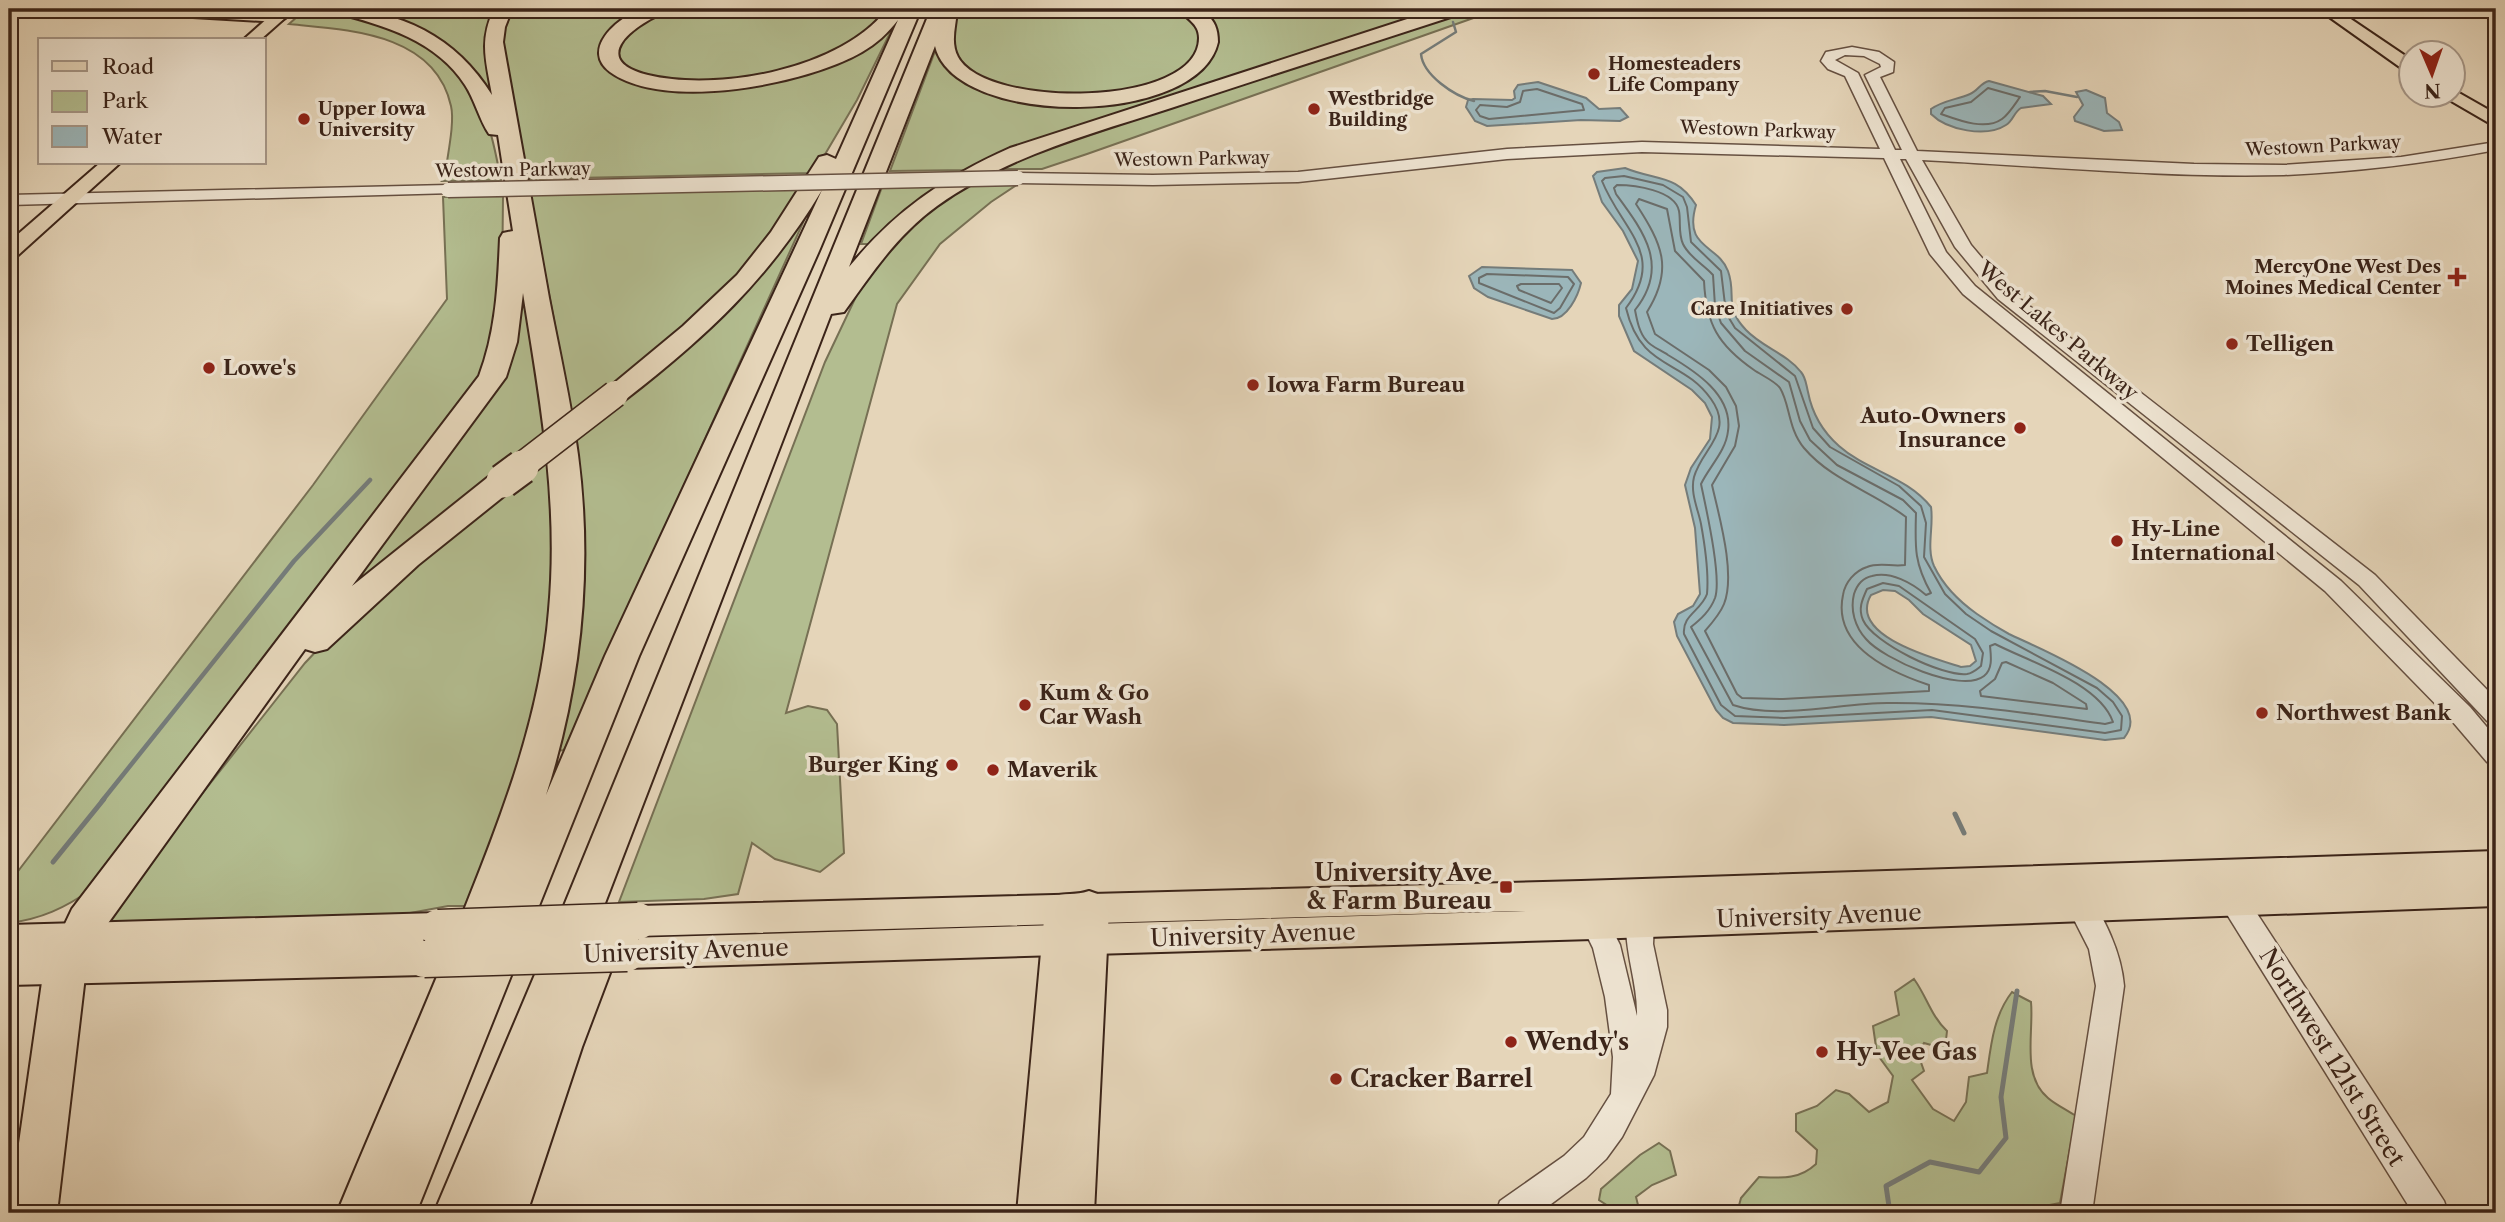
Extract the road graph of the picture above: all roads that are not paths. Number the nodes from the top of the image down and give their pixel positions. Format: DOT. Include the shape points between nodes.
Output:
graph roads {
  1 [pos="159,9"];
  2 [pos="343,9"];
  3 [pos="503,9"];
  4 [pos="656,9"];
  5 [pos="896,9"];
  6 [pos="912,9"];
  7 [pos="940,9"];
  8 [pos="948,9"];
  9 [pos="1188,9"];
  10 [pos="1457,9"];
  11 [pos="2326,9"];
  12 [pos="284,12"];
  13 [pos="253,38"];
  14 [pos="2396,56"];
  15 [pos="883,74"];
  16 [pos="1851,74"];
  17 [pos="1872,75"];
  18 [pos="2466,103"];
  19 [pos="2496,122"];
  20 [pos="2496,134"];
  21 [pos="2496,146"];
  22 [pos="1887,149"];
  23 [pos="1912,150"];
  24 [pos="110,164"];
  25 [pos="515,166"];
  26 [pos="1018,178"];
  27 [pos="447,190"];
  28 [pos="70,199"];
  29 [pos="9,200"];
  30 [pos="9,253"];
  31 [pos="785,398"];
  32 [pos="2496,714"];
  33 [pos="2496,755"];
  34 [pos="162,821"];
  35 [pos="2496,865"];
  36 [pos="598,876"];
  37 [pos="2496,892"];
  38 [pos="2074,893"];
  39 [pos="2233,900"];
  40 [pos="1637,908"];
  41 [pos="1587,910"];
  42 [pos="1076,925"];
  43 [pos="9,940"];
  44 [pos="71,953"];
  45 [pos="9,969"];
  46 [pos="1624,1097"];
  47 [pos="33,1213"];
  48 [pos="361,1213"];
  49 [pos="392,1213"];
  50 [pos="458,1213"];
  51 [pos="503,1213"];
  52 [pos="1041,1213"];
  53 [pos="1070,1213"];
  54 [pos="1512,1213"];
  55 [pos="2076,1213"];
  56 [pos="2432,1213"];
  1 -- 12 [label="highway"];
  2 -- 25 [label="highway" via="400,25 443,48 468,74"];
  3 -- 25 [label="highway" via="493,42"];
  4 -- 5 [label="highway" via="613,37 609,57 615,66 646,79 705,85 773,78 828,62 865,42"];
  6 -- 15 [label="highway"];
  7 -- 31 [label="highway"];
  8 -- 9 [label="highway" via="944,47 962,74 1006,93 1066,101 1138,94 1188,73 1202,59 1209,37 1205,23"];
  10 -- 31 [label="highway" via="1054,139 963,178 896,227 862,266"];
  11 -- 14 [label="main road"];
  12 -- 13 [label="main road"];
  15 -- 34 [label="highway, bridge" via="793,218 718,309 363,592 305,651"];
  15 -- 49 [label="highway" via="622,656"];
  16 -- 17 [label="street"];
  16 -- 17 [label="street, West Lakes Parkway" via="1833,66 1828,58 1844,51 1873,54 1889,66"];
  16 -- 22 [label="street, West Lakes Parkway"];
  17 -- 23 [label="street, West Lakes Parkway"];
  18 -- 19 [label="main road"];
  20 -- 23 [label="street, Westown Parkway" via="2346,153 2261,158"];
  21 -- 23 [label="street, Westown Parkway" via="2401,162 2274,170"];
  22 -- 23 [label="street, Westown Parkway"];
  22 -- 26 [label="street, Westown Parkway" via="1603,147 1298,177"];
  22 -- 33 [label="street, West Lakes Parkway" via="1938,254 1969,290 2333,586"];
  23 -- 32 [label="street, West Lakes Parkway" via="1963,248 1984,277 2367,580"];
  24 -- 28 [label="main road"];
  25 -- 34 [label="highway" via="509,326 492,377"];
  25 -- 48 [label="highway" via="569,513 561,660 534,774 512,836"];
  26 -- 27 [label="street, Westown Parkway, bridge"];
  27 -- 28 [label="street, Westown Parkway"];
  28 -- 29 [label="street, Westown Parkway"];
  28 -- 30 [label="main road"];
  31 -- 36 [label="highway"];
  34 -- 44 [label="highway" via="86,922"];
  35 -- 38 [label="main road, University Avenue"];
  36 -- 50 [label="highway"];
  36 -- 51 [label="highway" via="595,957"];
  37 -- 39 [label="main road, University Avenue"];
  38 -- 39 [label="main road, University Avenue"];
  38 -- 40 [label="main road, University Avenue"];
  38 -- 55 [label="street" via="2110,966"];
  39 -- 56 [label="street, Northwest 121st Street"];
  40 -- 41 [label="main road, University Avenue"];
  40 -- 46 [label="street" via="1651,1027 1643,1065"];
  41 -- 42 [label="main road, University Avenue"];
  41 -- 46 [label="street" via="1606,945 1622,1007 1628,1058"];
  42 -- 44 [label="main road, University Avenue, bridge"];
  42 -- 52 [label="highway"];
  42 -- 53 [label="highway"];
  43 -- 44 [label="main road, University Avenue"];
  44 -- 45 [label="main road, University Avenue"];
  44 -- 47 [label="highway"];
  46 -- 54 [label="street" via="1595,1148"];
}
